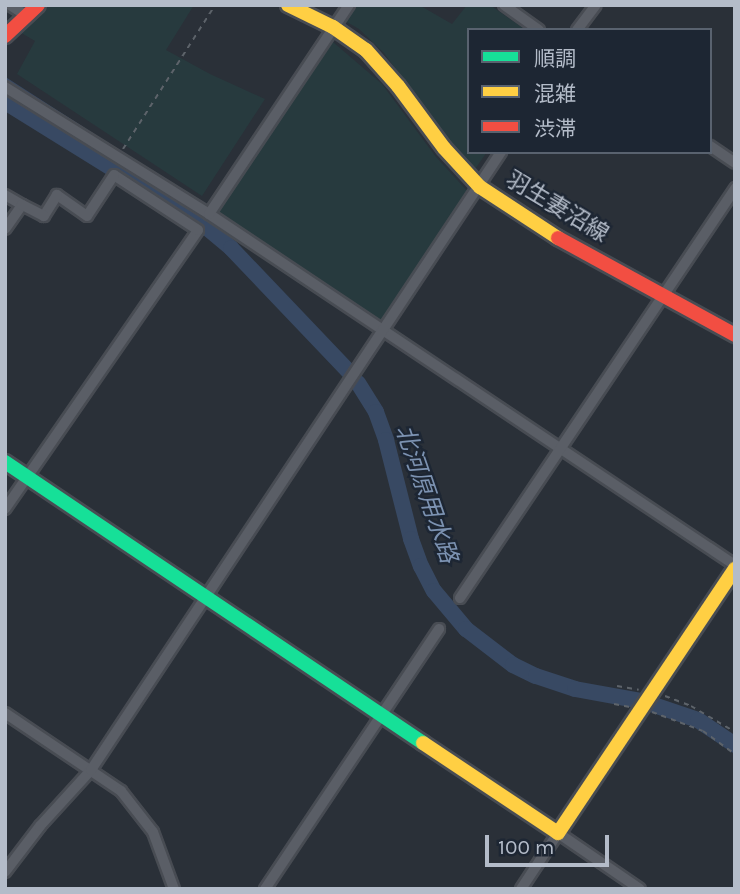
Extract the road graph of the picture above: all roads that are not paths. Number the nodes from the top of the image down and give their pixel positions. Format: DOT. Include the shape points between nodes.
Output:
graph roads {
  1 [pos="10,5"];
  2 [pos="288,5"];
  3 [pos="349,5"];
  4 [pos="504,5"];
  5 [pos="596,5"];
  6 [pos="33,10"];
  7 [pos="334,27"];
  8 [pos="537,28"];
  9 [pos="579,28"];
  10 [pos="5,36"];
  11 [pos="5,87"];
  12 [pos="712,147"];
  13 [pos="500,154"];
  14 [pos="735,163"];
  15 [pos="480,187"];
  16 [pos="735,188"];
  17 [pos="5,195"];
  18 [pos="22,205"];
  19 [pos="209,214"];
  20 [pos="5,229"];
  21 [pos="663,295"];
  22 [pos="383,332"];
  23 [pos="735,335"];
  24 [pos="559,450"];
  25 [pos="5,462"];
  26 [pos="27,477"];
  27 [pos="5,509"];
  28 [pos="735,567"];
  29 [pos="206,597"];
  30 [pos="460,598"];
  31 [pos="439,629"];
  32 [pos="5,713"];
  33 [pos="381,714"];
  34 [pos="91,770"];
  35 [pos="558,833"];
  36 [pos="5,872"];
  37 [pos="174,889"];
  38 [pos="265,889"];
  39 [pos="521,889"];
  40 [pos="640,889"];
  1 -- 6 [label="street"];
  2 -- 7 [label="street, 羽生妻沼線"];
  3 -- 7 [label="street"];
  4 -- 8 [label="street"];
  5 -- 9 [label="street"];
  6 -- 10 [label="street"];
  7 -- 15 [label="street, 羽生妻沼線" via="382,66"];
  7 -- 19 [label="street"];
  11 -- 19 [label="street"];
  12 -- 14 [label="street"];
  13 -- 15 [label="street"];
  15 -- 21 [label="street, 羽生妻沼線" via="533,224"];
  15 -- 22 [label="street"];
  16 -- 21 [label="street"];
  17 -- 18 [label="street"];
  18 -- 20 [label="street"];
  18 -- 26 [label="street" via="44,216 57,195 87,216 114,175 198,230"];
  19 -- 22 [label="street"];
  21 -- 23 [label="street, 羽生妻沼線"];
  21 -- 24 [label="street"];
  22 -- 24 [label="street"];
  22 -- 29 [label="street"];
  24 -- 28 [label="street"];
  24 -- 30 [label="street"];
  25 -- 26 [label="street"];
  26 -- 27 [label="street"];
  26 -- 29 [label="street"];
  28 -- 35 [label="street"];
  29 -- 33 [label="street"];
  29 -- 34 [label="street"];
  31 -- 33 [label="street"];
  32 -- 34 [label="street"];
  33 -- 35 [label="street"];
  33 -- 38 [label="street"];
  34 -- 36 [label="street" via="40,825"];
  34 -- 37 [label="street" via="121,791 153,832"];
  35 -- 39 [label="street"];
  35 -- 40 [label="street"];
}
